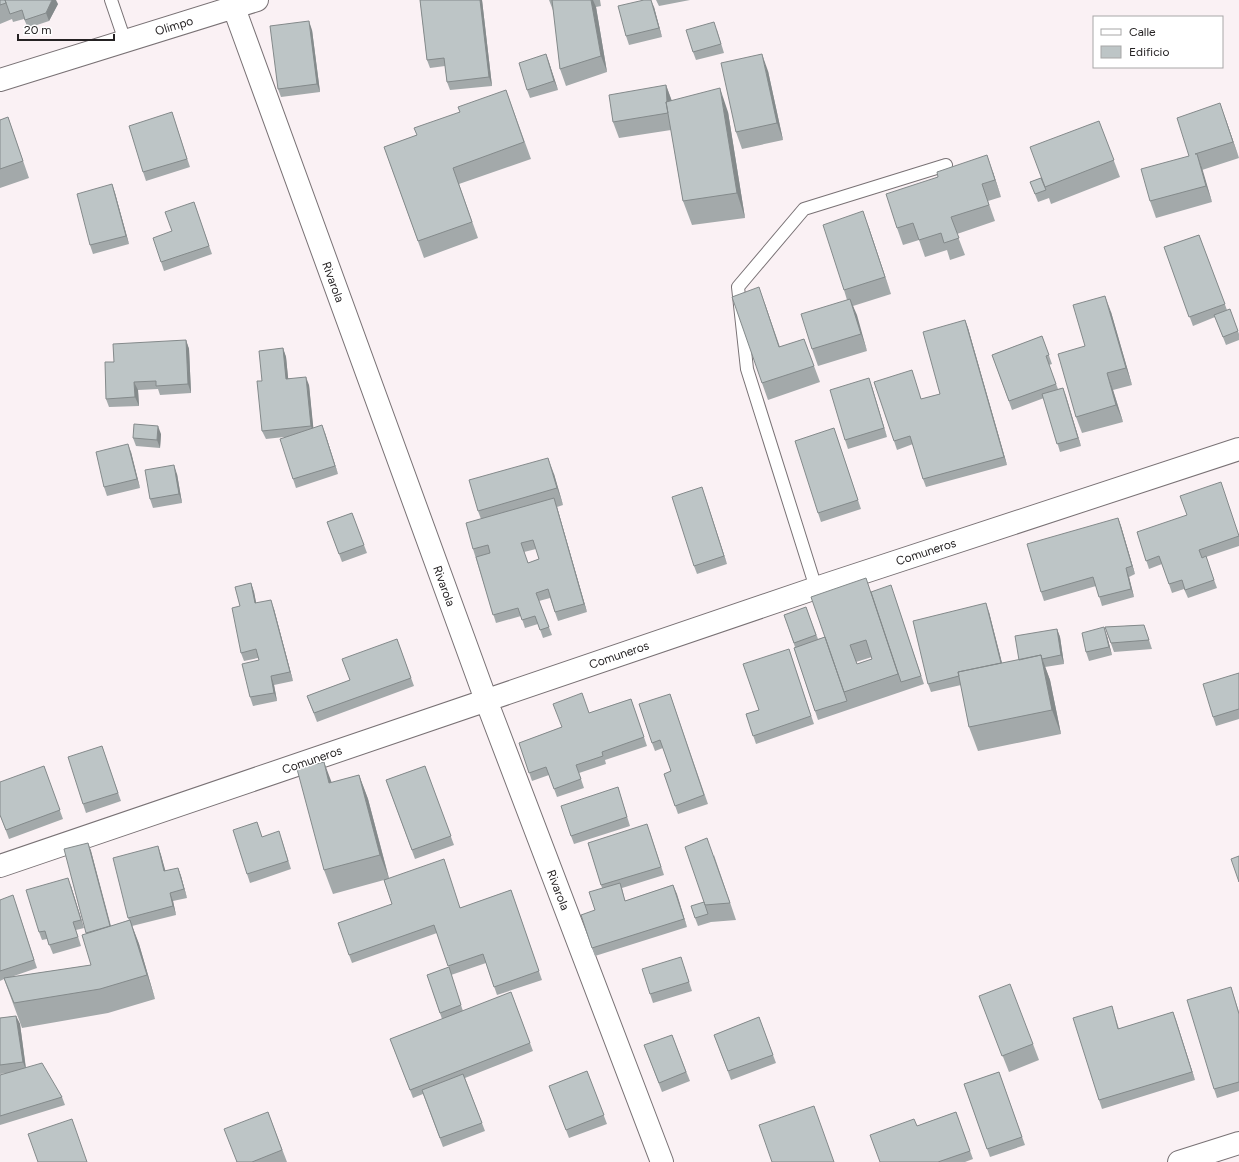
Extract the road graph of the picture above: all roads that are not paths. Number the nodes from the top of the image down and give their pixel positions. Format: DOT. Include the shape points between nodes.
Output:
graph roads {
  1 [pos="111,0"];
  2 [pos="257,0"];
  3 [pos="234,8"];
  4 [pos="124,40"];
  5 [pos="0,80"];
  6 [pos="946,164"];
  7 [pos="1239,449"];
  8 [pos="816,588"];
  9 [pos="486,700"];
  10 [pos="0,866"];
  11 [pos="1239,1143"];
  12 [pos="662,1162"];
  13 [pos="1179,1162"];
  1 -- 4 [label="lane"];
  2 -- 3 [label="street, Olimpo"];
  3 -- 4 [label="street, Olimpo"];
  3 -- 9 [label="street, Rivarola"];
  4 -- 5 [label="street, Olimpo"];
  6 -- 8 [label="lane" via="804,209 738,287 747,370"];
  7 -- 8 [label="street, Comuneros"];
  8 -- 9 [label="street, Comuneros"];
  9 -- 10 [label="street, Comuneros"];
  9 -- 12 [label="street, Rivarola"];
  11 -- 13 [label="street"];
}
